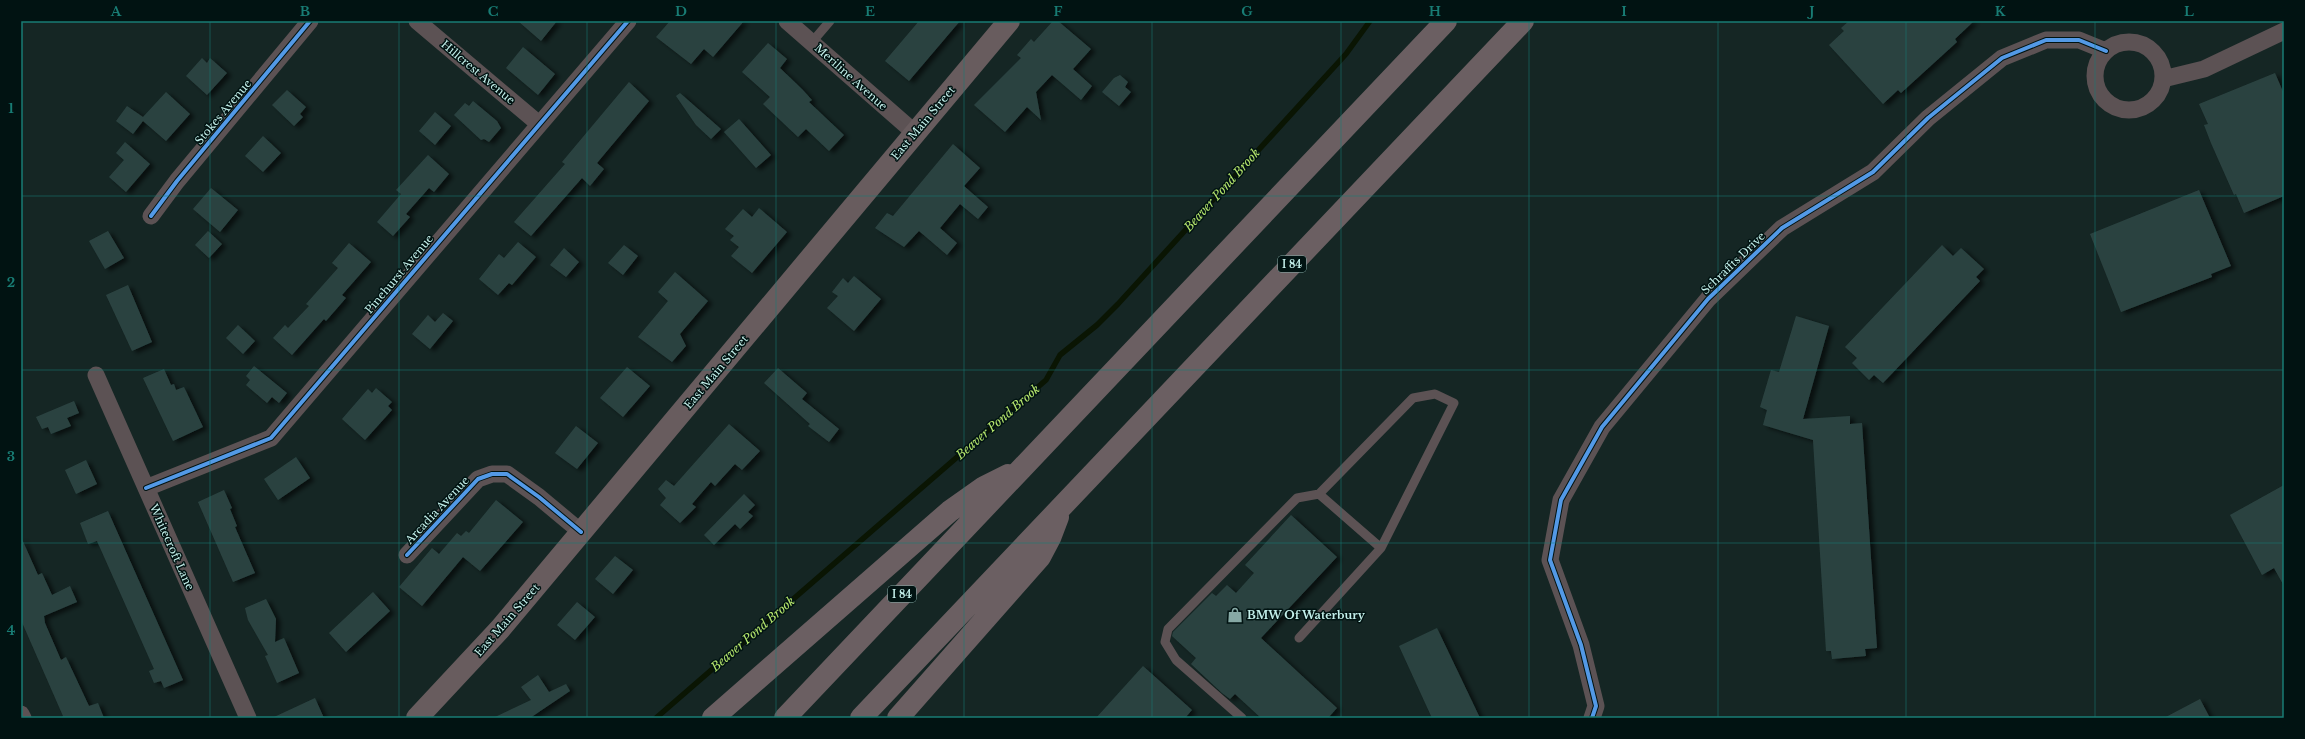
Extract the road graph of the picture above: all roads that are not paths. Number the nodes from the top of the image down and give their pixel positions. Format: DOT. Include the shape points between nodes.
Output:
graph roads {
  1 [pos="310,21"];
  2 [pos="417,21"];
  3 [pos="628,21"];
  4 [pos="786,21"];
  5 [pos="830,21"];
  6 [pos="1009,21"];
  7 [pos="1446,21"];
  8 [pos="1523,21"];
  9 [pos="2284,31"];
  10 [pos="812,42"];
  11 [pos="2106,51"];
  12 [pos="2163,79"];
  13 [pos="539,124"];
  14 [pos="915,133"];
  15 [pos="151,216"];
  16 [pos="96,375"];
  17 [pos="1020,470"];
  18 [pos="146,488"];
  19 [pos="1319,494"];
  20 [pos="1061,508"];
  21 [pos="581,532"];
  22 [pos="1382,548"];
  23 [pos="407,555"];
  24 [pos="1299,638"];
  25 [pos="21,714"];
  26 [pos="23,718"];
  27 [pos="248,718"];
  28 [pos="417,718"];
  29 [pos="713,718"];
  30 [pos="784,718"];
  31 [pos="861,718"];
  32 [pos="898,718"];
  33 [pos="1242,718"];
  34 [pos="1592,718"];
  1 -- 15 [label="street, Stokes Avenue"];
  2 -- 13 [label="street, Hillcrest Avenue"];
  3 -- 13 [label="street, Pinehurst Avenue"];
  4 -- 10 [label="street, Meriline Avenue"];
  5 -- 10 [label="lane"];
  6 -- 14 [label="main road, East Main Street"];
  7 -- 17 [label="highway, I 84"];
  8 -- 20 [label="highway, I 84"];
  9 -- 12 [label="street" via="2204,69"];
  10 -- 14 [label="street, Meriline Avenue"];
  11 -- 12 [label="street" via="2128,42 2144,46 2158,57"];
  11 -- 12 [label="street" via="2096,70 2096,80 2105,100 2114,107 2125,110 2144,107 2158,95"];
  11 -- 34 [label="street, Schraffts Drive" via="2079,40 2046,40 2002,58 1928,118 1873,172 1782,228 1708,299 1602,427 1561,500 1550,560 1583,653 1596,706"];
  13 -- 18 [label="street, Pinehurst Avenue" via="271,438"];
  14 -- 21 [label="main road, East Main Street"];
  16 -- 18 [label="street, Whitecroft Lane"];
  17 -- 29 [label="highway" via="984,487 950,511"];
  17 -- 30 [label="highway, I 84"];
  18 -- 27 [label="street, Whitecroft Lane"];
  19 -- 22 [label="lane"];
  19 -- 22 [label="lane" via="1413,398 1435,394 1454,403"];
  19 -- 33 [label="lane" via="1297,498 1168,629 1165,642 1176,660"];
  20 -- 31 [label="highway, I 84"];
  20 -- 32 [label="highway" via="1040,557"];
  21 -- 23 [label="street, Arcadia Avenue" via="508,474 492,474 478,479"];
  21 -- 28 [label="main road, East Main Street" via="500,629"];
  22 -- 24 [label="lane"];
  25 -- 26 [label="street"];
}
